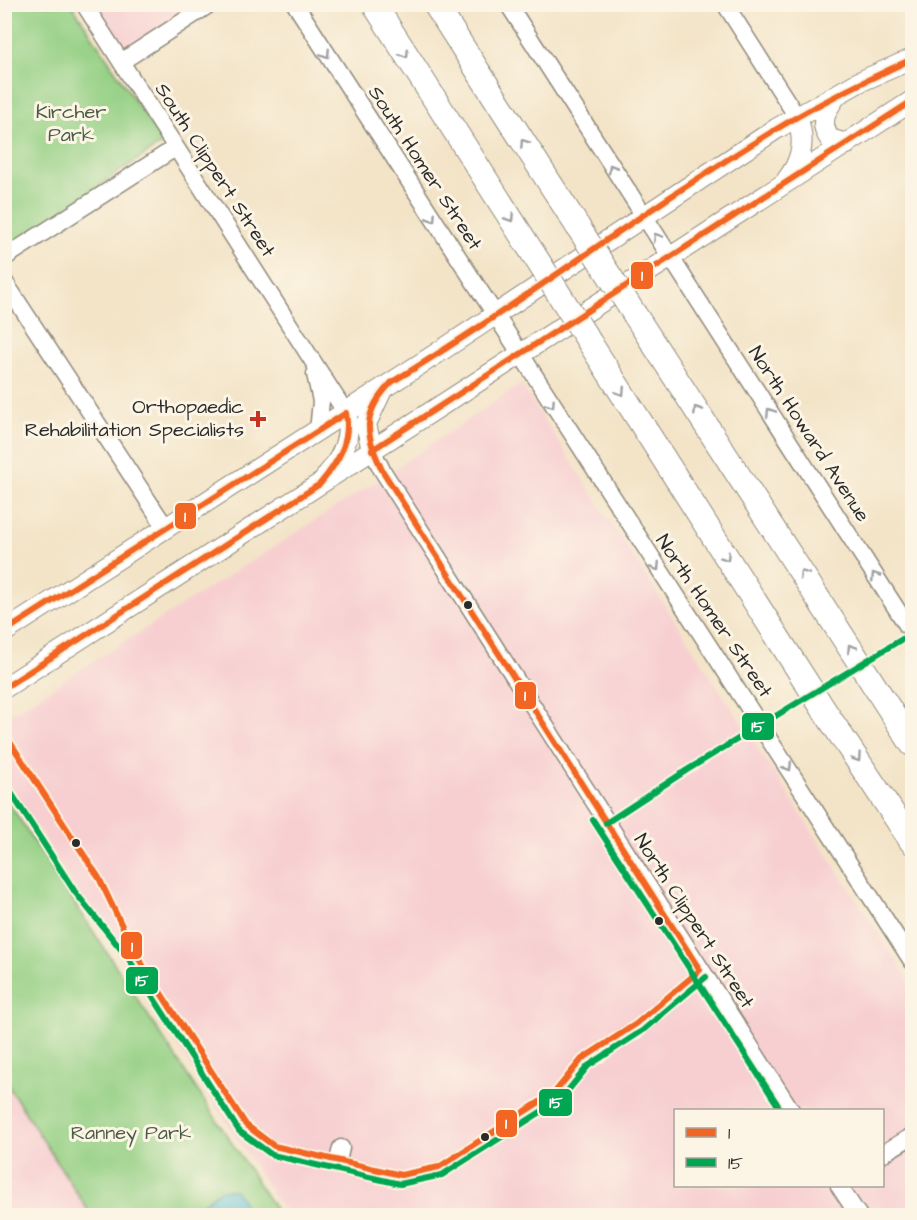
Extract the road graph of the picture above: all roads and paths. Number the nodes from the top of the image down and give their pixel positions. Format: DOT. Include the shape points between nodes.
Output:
graph roads {
  1 [pos="84,4"];
  2 [pos="210,4"];
  3 [pos="295,4"];
  4 [pos="374,4"];
  5 [pos="435,4"];
  6 [pos="508,4"];
  7 [pos="725,4"];
  8 [pos="912,59"];
  9 [pos="121,62"];
  10 [pos="841,91"];
  11 [pos="912,101"];
  12 [pos="824,116"];
  13 [pos="796,117"];
  14 [pos="776,129"];
  15 [pos="847,144"];
  16 [pos="175,148"];
  17 [pos="820,162"];
  18 [pos="796,165"];
  19 [pos="781,187"];
  20 [pos="644,217"];
  21 [pos="4,258"];
  22 [pos="671,258"];
  23 [pos="4,281"];
  24 [pos="495,316"];
  25 [pos="519,354"];
  26 [pos="310,359"];
  27 [pos="392,382"];
  28 [pos="346,413"];
  29 [pos="318,431"];
  30 [pos="372,450"];
  31 [pos="320,484"];
  32 [pos="166,528"];
  33 [pos="8,631"];
  34 [pos="912,633"];
  35 [pos="4,688"];
  36 [pos="912,744"];
  37 [pos="912,842"];
  38 [pos="912,961"];
  39 [pos="790,1109"];
  40 [pos="912,1136"];
  41 [pos="884,1153"];
  42 [pos="840,1187"];
  43 [pos="859,1215"];
  1 -- 9 [label="street, South Clippert Street"];
  2 -- 9 [label="street"];
  3 -- 24 [label="street, South Homer Street, one-way"];
  4 -- 37 [label="highway, one-way, bridge"];
  36 -- 5 [label="highway, one-way, bridge"];
  20 -- 6 [label="street, North Howard Avenue, one-way"];
  7 -- 13 [label="street"];
  8 -- 10 [label="main road"];
  9 -- 16 [label="street, South Clippert Street"];
  10 -- 12 [label="main road"];
  10 -- 13 [label="main road"];
  11 -- 15 [label="main road"];
  12 -- 15 [label="main road" via="824,130 830,139"];
  12 -- 17 [label="main road" via="816,142"];
  13 -- 14 [label="main road"];
  13 -- 18 [label="main road" via="802,142"];
  14 -- 18 [label="main road" via="795,142"];
  14 -- 20 [label="main road"];
  15 -- 17 [label="main road"];
  16 -- 21 [label="street"];
  16 -- 26 [label="street, South Clippert Street"];
  17 -- 19 [label="main road"];
  18 -- 19 [label="main road"];
  19 -- 22 [label="main road"];
  22 -- 20 [label="street, North Howard Avenue, one-way"];
  20 -- 24 [label="main road"];
  22 -- 25 [label="main road"];
  34 -- 22 [label="street, North Howard Avenue, one-way"];
  23 -- 32 [label="street"];
  24 -- 25 [label="street, South Homer Street"];
  24 -- 27 [label="main road"];
  25 -- 30 [label="main road"];
  25 -- 38 [label="street, North Homer Street, one-way"];
  26 -- 28 [label="street, South Clippert Street"];
  26 -- 29 [label="street, South Clippert Street" via="321,396"];
  27 -- 28 [label="main road"];
  27 -- 30 [label="main road" via="377,396 367,419"];
  28 -- 29 [label="main road"];
  28 -- 31 [label="main road" via="349,429 345,447"];
  29 -- 32 [label="main road"];
  30 -- 31 [label="main road"];
  30 -- 39 [label="street, North Clippert Street" via="482,629"];
  31 -- 35 [label="main road"];
  32 -- 33 [label="main road"];
  40 -- 41 [label="street"];
  42 -- 43 [label="street"];
}
